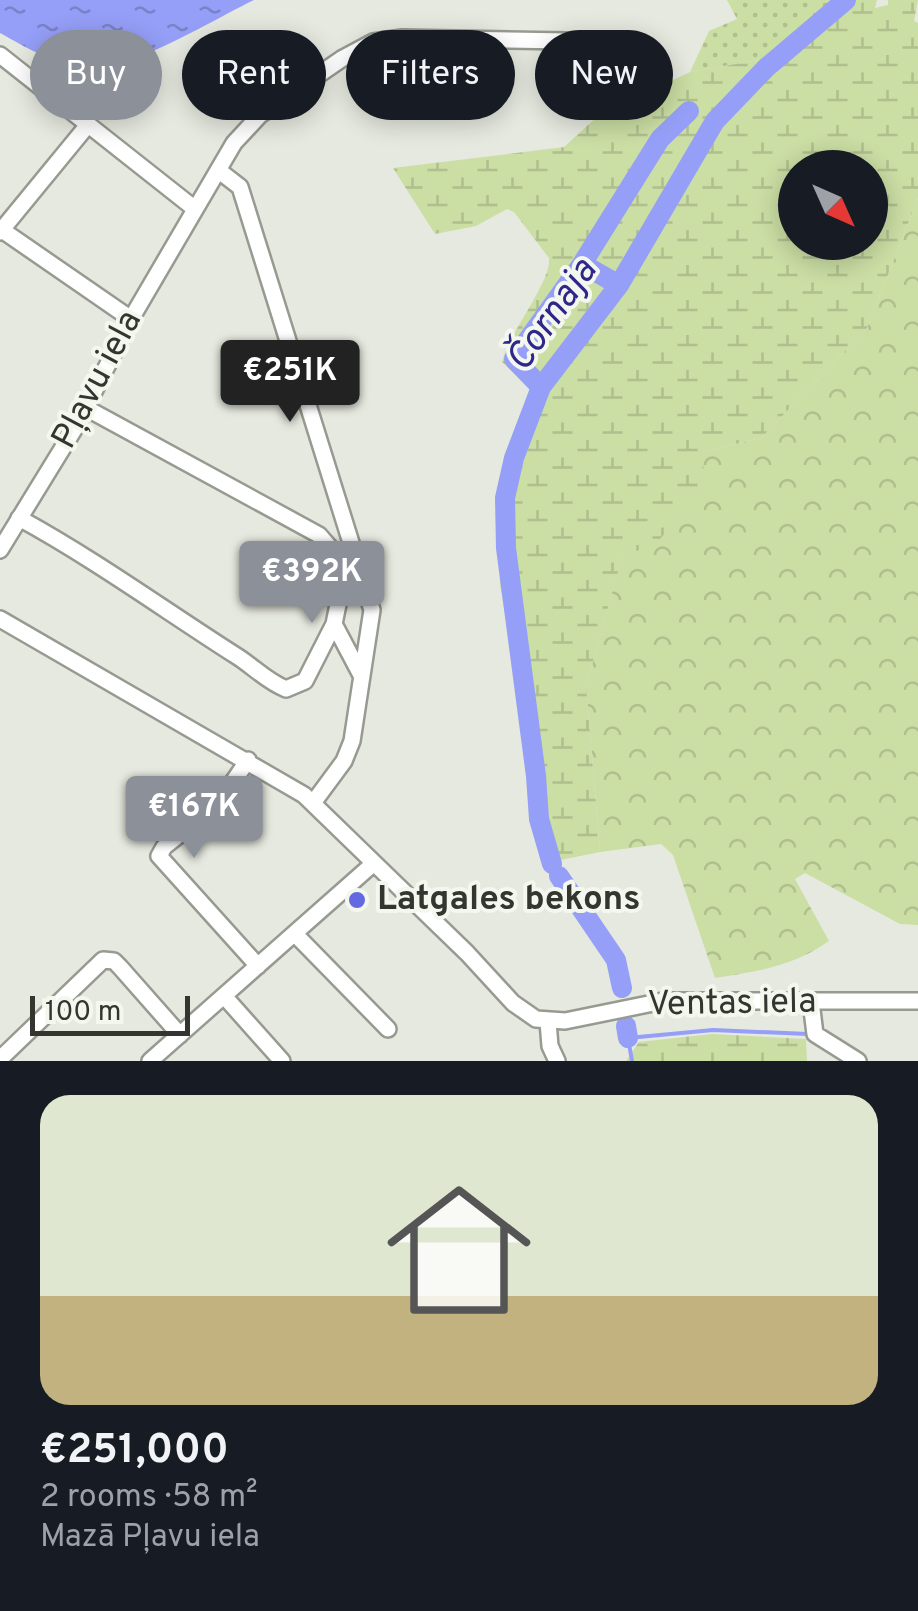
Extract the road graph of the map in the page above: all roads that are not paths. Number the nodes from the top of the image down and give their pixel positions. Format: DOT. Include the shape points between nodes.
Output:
graph roads {
  1 [pos="535,40"];
  2 [pos="0,54"];
  3 [pos="87,126"];
  4 [pos="218,170"];
  5 [pos="195,210"];
  6 [pos="1,231"];
  7 [pos="130,319"];
  8 [pos="86,408"];
  9 [pos="19,518"];
  10 [pos="0,550"];
  11 [pos="0,619"];
  12 [pos="334,624"];
  13 [pos="361,675"];
  14 [pos="248,760"];
  15 [pos="313,803"];
  16 [pos="374,863"];
  17 [pos="295,934"];
  18 [pos="258,966"];
  19 [pos="224,996"];
  20 [pos="918,1001"];
  21 [pos="811,1002"];
  22 [pos="548,1022"];
  23 [pos="388,1029"];
  24 [pos="180,1035"];
  25 [pos="0,1059"];
  26 [pos="150,1061"];
  27 [pos="282,1061"];
  28 [pos="557,1061"];
  29 [pos="858,1061"];
  1 -- 4 [label="street, Pļavu iela" via="373,42 260,115"];
  2 -- 3 [label="street"];
  3 -- 5 [label="street"];
  3 -- 6 [label="street"];
  4 -- 5 [label="street, Pļavu iela"];
  4 -- 13 [label="street" via="240,186 372,610"];
  5 -- 7 [label="street, Pļavu iela"];
  6 -- 7 [label="street"];
  7 -- 8 [label="street, Pļavu iela"];
  8 -- 9 [label="street, Pļavu iela"];
  8 -- 12 [label="street" via="319,535 338,557 343,580"];
  9 -- 10 [label="street, Pļavu iela"];
  9 -- 12 [label="street" via="286,689 305,681"];
  11 -- 14 [label="street"];
  12 -- 13 [label="street"];
  13 -- 15 [label="street" via="348,751"];
  14 -- 15 [label="street"];
  14 -- 18 [label="street" via="218,804 159,856"];
  15 -- 16 [label="street"];
  16 -- 17 [label="street"];
  16 -- 22 [label="street" via="523,1013"];
  17 -- 18 [label="street"];
  17 -- 23 [label="street"];
  18 -- 19 [label="street"];
  19 -- 24 [label="street"];
  19 -- 27 [label="street"];
  20 -- 21 [label="street, Ventas iela"];
  21 -- 22 [label="street, Ventas iela" via="663,1002"];
  21 -- 29 [label="street" via="815,1034"];
  22 -- 28 [label="street"];
  24 -- 25 [label="street" via="120,967 103,960"];
  24 -- 26 [label="street"];
}
